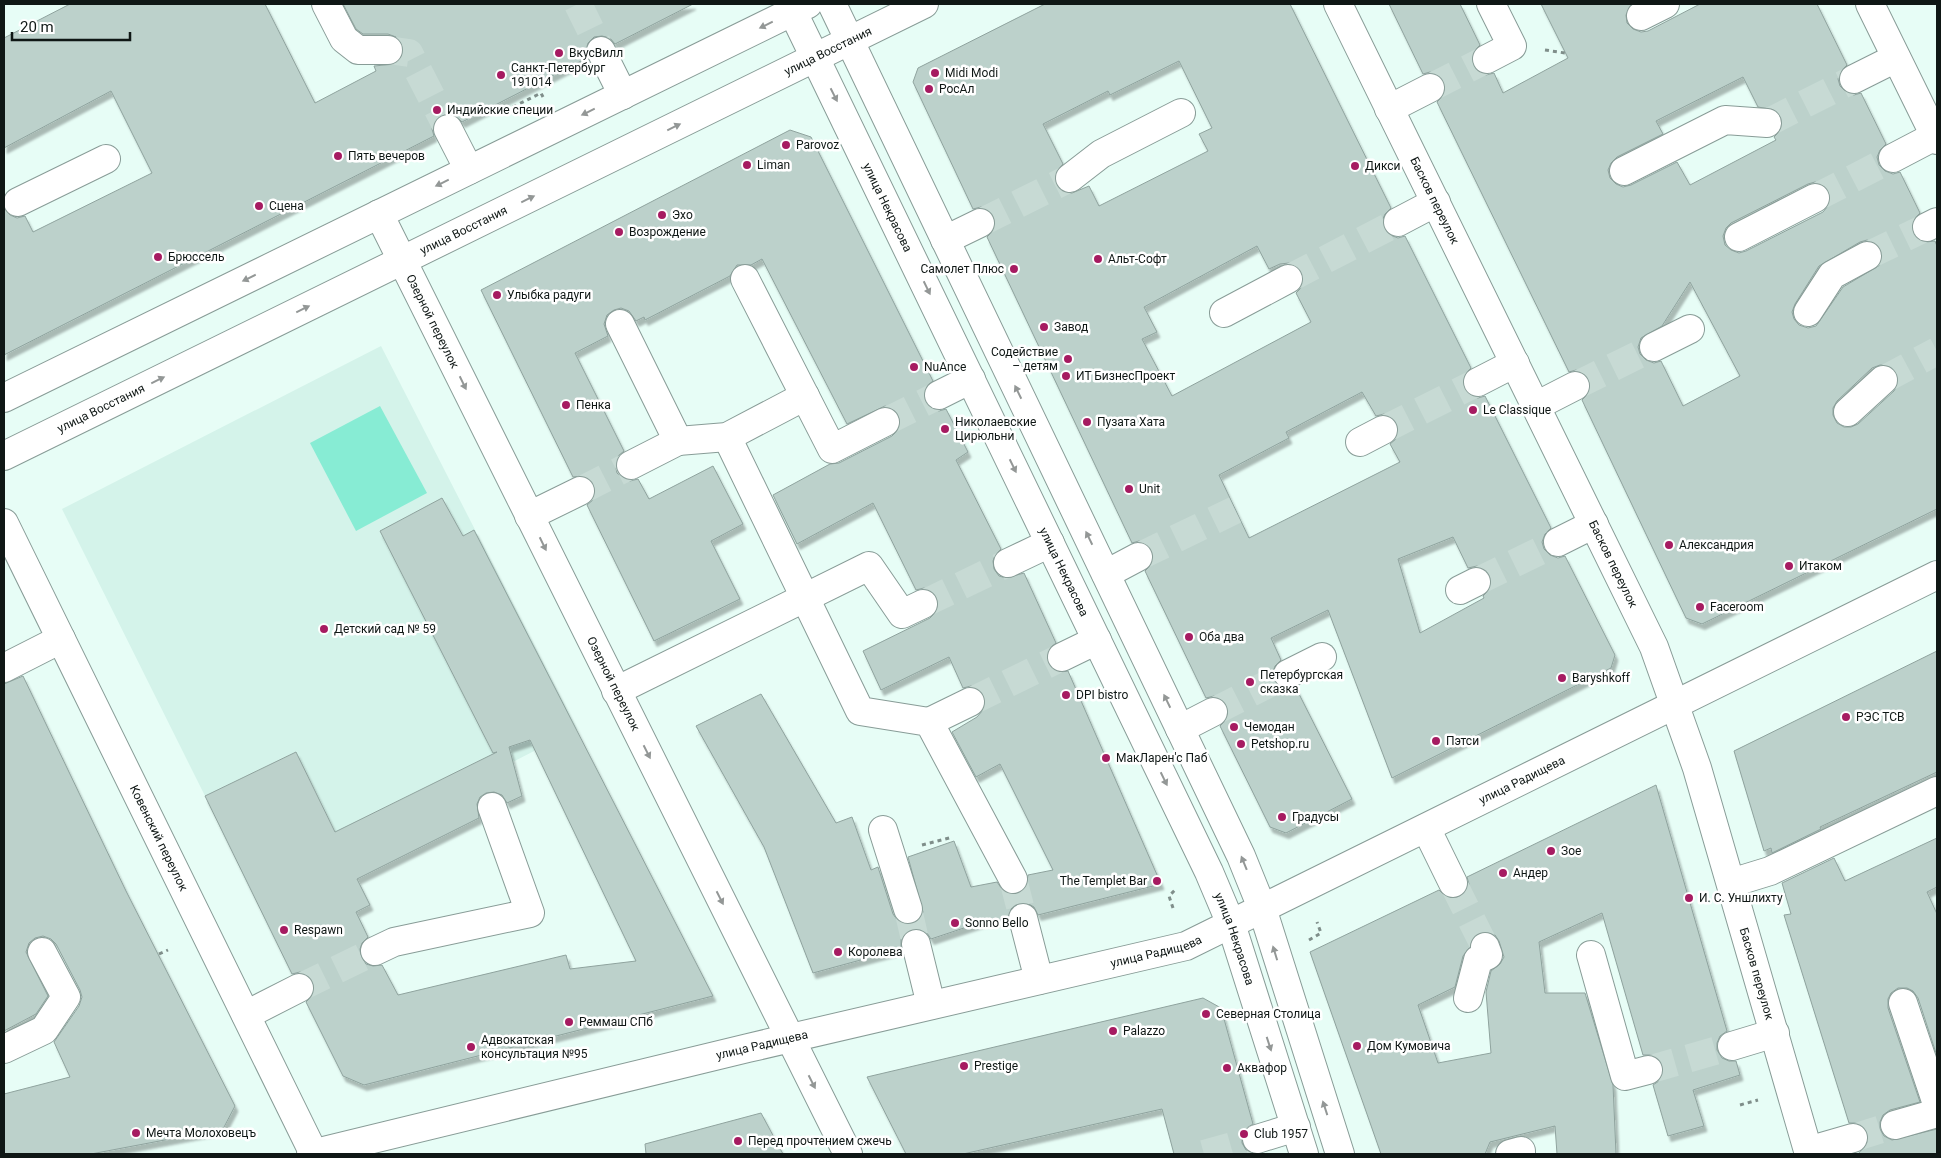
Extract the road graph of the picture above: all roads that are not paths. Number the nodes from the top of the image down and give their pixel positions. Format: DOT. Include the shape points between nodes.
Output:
graph roads {
  1 [pos="326,4"];
  2 [pos="832,4"];
  3 [pos="924,4"];
  4 [pos="1338,4"];
  5 [pos="1491,4"];
  6 [pos="1665,4"];
  7 [pos="1870,4"];
  8 [pos="797,6"];
  9 [pos="1640,16"];
  10 [pos="850,41"];
  11 [pos="388,50"];
  12 [pos="601,51"];
  13 [pos="815,58"];
  14 [pos="1896,58"];
  15 [pos="1487,59"];
  16 [pos="1854,79"];
  17 [pos="1430,88"];
  18 [pos="623,95"];
  19 [pos="1390,108"];
  20 [pos="1181,113"];
  21 [pos="1767,123"];
  22 [pos="448,129"];
  23 [pos="1936,138"];
  24 [pos="1893,158"];
  25 [pos="106,159"];
  26 [pos="469,170"];
  27 [pos="1624,171"];
  28 [pos="1070,178"];
  29 [pos="1815,198"];
  30 [pos="18,202"];
  31 [pos="1436,202"];
  32 [pos="379,214"];
  33 [pos="1398,222"];
  34 [pos="980,223"];
  35 [pos="1739,237"];
  36 [pos="946,240"];
  37 [pos="1867,256"];
  38 [pos="402,260"];
  39 [pos="745,279"];
  40 [pos="1288,279"];
  41 [pos="1224,312"];
  42 [pos="1808,312"];
  43 [pos="620,324"];
  44 [pos="1690,329"];
  45 [pos="1654,348"];
  46 [pos="1515,363"];
  47 [pos="971,379"];
  48 [pos="1884,380"];
  49 [pos="1478,382"];
  50 [pos="1575,386"];
  51 [pos="940,394"];
  52 [pos="805,396"];
  53 [pos="4,398"];
  54 [pos="1536,406"];
  55 [pos="1848,412"];
  56 [pos="885,422"];
  57 [pos="727,437"];
  58 [pos="678,441"];
  59 [pos="4,456"];
  60 [pos="631,465"];
  61 [pos="580,491"];
  62 [pos="529,516"];
  63 [pos="4,523"];
  64 [pos="1594,524"];
  65 [pos="1558,542"];
  66 [pos="1050,543"];
  67 [pos="1138,558"];
  68 [pos="1008,563"];
  69 [pos="1106,574"];
  70 [pos="1937,575"];
  71 [pos="806,598"];
  72 [pos="923,604"];
  73 [pos="61,639"];
  74 [pos="1097,640"];
  75 [pos="1062,657"];
  76 [pos="1322,657"];
  77 [pos="4,668"];
  78 [pos="1288,674"];
  79 [pos="616,691"];
  80 [pos="970,702"];
  81 [pos="1675,705"];
  82 [pos="1213,712"];
  83 [pos="929,722"];
  84 [pos="1180,729"];
  85 [pos="1937,791"];
  86 [pos="492,807"];
  87 [pos="1426,828"];
  88 [pos="886,842"];
  89 [pos="1013,879"];
  90 [pos="1453,883"];
  91 [pos="1731,883"];
  92 [pos="1262,908"];
  93 [pos="908,909"];
  94 [pos="1023,918"];
  95 [pos="1230,924"];
  96 [pos="916,944"];
  97 [pos="1485,947"];
  98 [pos="375,951"];
  99 [pos="42,952"];
  100 [pos="1591,956"];
  101 [pos="1039,980"];
  102 [pos="300,988"];
  103 [pos="1468,998"];
  104 [pos="1904,1003"];
  105 [pos="931,1005"];
  106 [pos="246,1014"];
  107 [pos="1775,1033"];
  108 [pos="789,1039"];
  109 [pos="1732,1046"];
  110 [pos="4,1049"];
  111 [pos="1648,1070"];
  112 [pos="1937,1104"];
  113 [pos="1937,1113"];
  114 [pos="1895,1125"];
  115 [pos="1296,1127"];
  116 [pos="1853,1138"];
  117 [pos="1257,1139"];
  118 [pos="1809,1153"];
  119 [pos="313,1154"];
  120 [pos="848,1154"];
  121 [pos="1304,1154"];
  122 [pos="1340,1154"];
  123 [pos="1510,1154"];
  124 [pos="1521,1154"];
  1 -- 11 [label="street" via="344,39 358,50"];
  2 -- 10 [label="street"];
  3 -- 10 [label="street, улица Восстания"];
  4 -- 19 [label="street, Басков переулок"];
  5 -- 15 [label="street" via="1512,46"];
  6 -- 9 [label="street"];
  7 -- 14 [label="street"];
  8 -- 13 [label="street, улица Некрасова"];
  8 -- 18 [label="street, one-way"];
  10 -- 13 [label="street, улица Восстания"];
  10 -- 36 [label="street"];
  12 -- 18 [label="street"];
  38 -- 13 [label="street, улица Восстания, one-way"];
  13 -- 47 [label="street, улица Некрасова, one-way"];
  14 -- 16 [label="street"];
  14 -- 23 [label="street"];
  17 -- 19 [label="street"];
  18 -- 26 [label="street, one-way"];
  19 -- 31 [label="street, Басков переулок"];
  20 -- 28 [label="street" via="1101,154"];
  21 -- 27 [label="street" via="1725,120"];
  22 -- 26 [label="street"];
  23 -- 24 [label="street"];
  25 -- 30 [label="street"];
  26 -- 32 [label="street, one-way"];
  29 -- 35 [label="street"];
  31 -- 33 [label="street"];
  31 -- 46 [label="street, Басков переулок"];
  32 -- 38 [label="street, Озерной переулок"];
  32 -- 53 [label="street, one-way"];
  34 -- 36 [label="street"];
  69 -- 36 [label="street, one-way"];
  37 -- 42 [label="street" via="1832,275"];
  59 -- 38 [label="street, улица Восстания, one-way"];
  38 -- 62 [label="street, Озерной переулок, one-way"];
  39 -- 52 [label="street"];
  40 -- 41 [label="street"];
  43 -- 58 [label="street"];
  44 -- 45 [label="street"];
  46 -- 49 [label="street"];
  46 -- 54 [label="street, Басков переулок"];
  47 -- 51 [label="street"];
  47 -- 66 [label="street, улица Некрасова, one-way"];
  48 -- 55 [label="street"];
  50 -- 54 [label="street"];
  52 -- 56 [label="street" via="832,449"];
  52 -- 57 [label="street"];
  54 -- 64 [label="street, Басков переулок"];
  57 -- 58 [label="street"];
  57 -- 71 [label="street"];
  58 -- 60 [label="street"];
  61 -- 62 [label="street"];
  62 -- 79 [label="street, Озерной переулок, one-way"];
  63 -- 73 [label="street, Ковенский переулок"];
  64 -- 65 [label="street"];
  64 -- 81 [label="street, Басков переулок" via="1649,635"];
  66 -- 68 [label="street"];
  66 -- 74 [label="street, улица Некрасова"];
  67 -- 69 [label="street"];
  84 -- 69 [label="street, one-way"];
  70 -- 81 [label="street, улица Радищева"];
  71 -- 72 [label="street" via="870,566 902,614"];
  71 -- 79 [label="street"];
  71 -- 83 [label="street" via="860,710"];
  73 -- 77 [label="street"];
  73 -- 106 [label="street, Ковенский переулок"];
  74 -- 75 [label="street"];
  74 -- 95 [label="street, улица Некрасова, one-way" via="1209,872"];
  76 -- 78 [label="street"];
  79 -- 108 [label="street, Озерной переулок, one-way"];
  80 -- 83 [label="street"];
  81 -- 87 [label="street, улица Радищева"];
  81 -- 91 [label="street, Басков переулок"];
  82 -- 84 [label="street"];
  83 -- 89 [label="street"];
  92 -- 84 [label="street, one-way" via="1241,856"];
  85 -- 91 [label="street" via="1770,871"];
  86 -- 98 [label="street" via="530,914 394,942"];
  87 -- 90 [label="street"];
  87 -- 92 [label="street, улица Радищева"];
  88 -- 93 [label="street"];
  91 -- 107 [label="street, Басков переулок"];
  92 -- 95 [label="street, улица Радищева"];
  122 -- 92 [label="street, one-way"];
  94 -- 101 [label="street"];
  95 -- 101 [label="street, улица Радищева" via="1186,946"];
  95 -- 115 [label="street, улица Некрасова, one-way"];
  96 -- 105 [label="street"];
  97 -- 103 [label="street" via="1488,955 1478,960"];
  99 -- 110 [label="street" via="66,997 44,1030"];
  100 -- 111 [label="street" via="1625,1076"];
  101 -- 105 [label="street, улица Радищева"];
  102 -- 106 [label="street"];
  104 -- 112 [label="street"];
  105 -- 108 [label="street, улица Радищева"];
  106 -- 119 [label="street, Ковенский переулок"];
  107 -- 109 [label="street"];
  107 -- 118 [label="street, Басков переулок"];
  108 -- 119 [label="street, улица Радищева"];
  108 -- 120 [label="street, Озерной переулок, one-way"];
  113 -- 114 [label="street"];
  115 -- 117 [label="street"];
  115 -- 121 [label="street, улица Некрасова"];
  116 -- 118 [label="street"];
  123 -- 124 [label="street" via="1521,1151"];
}
